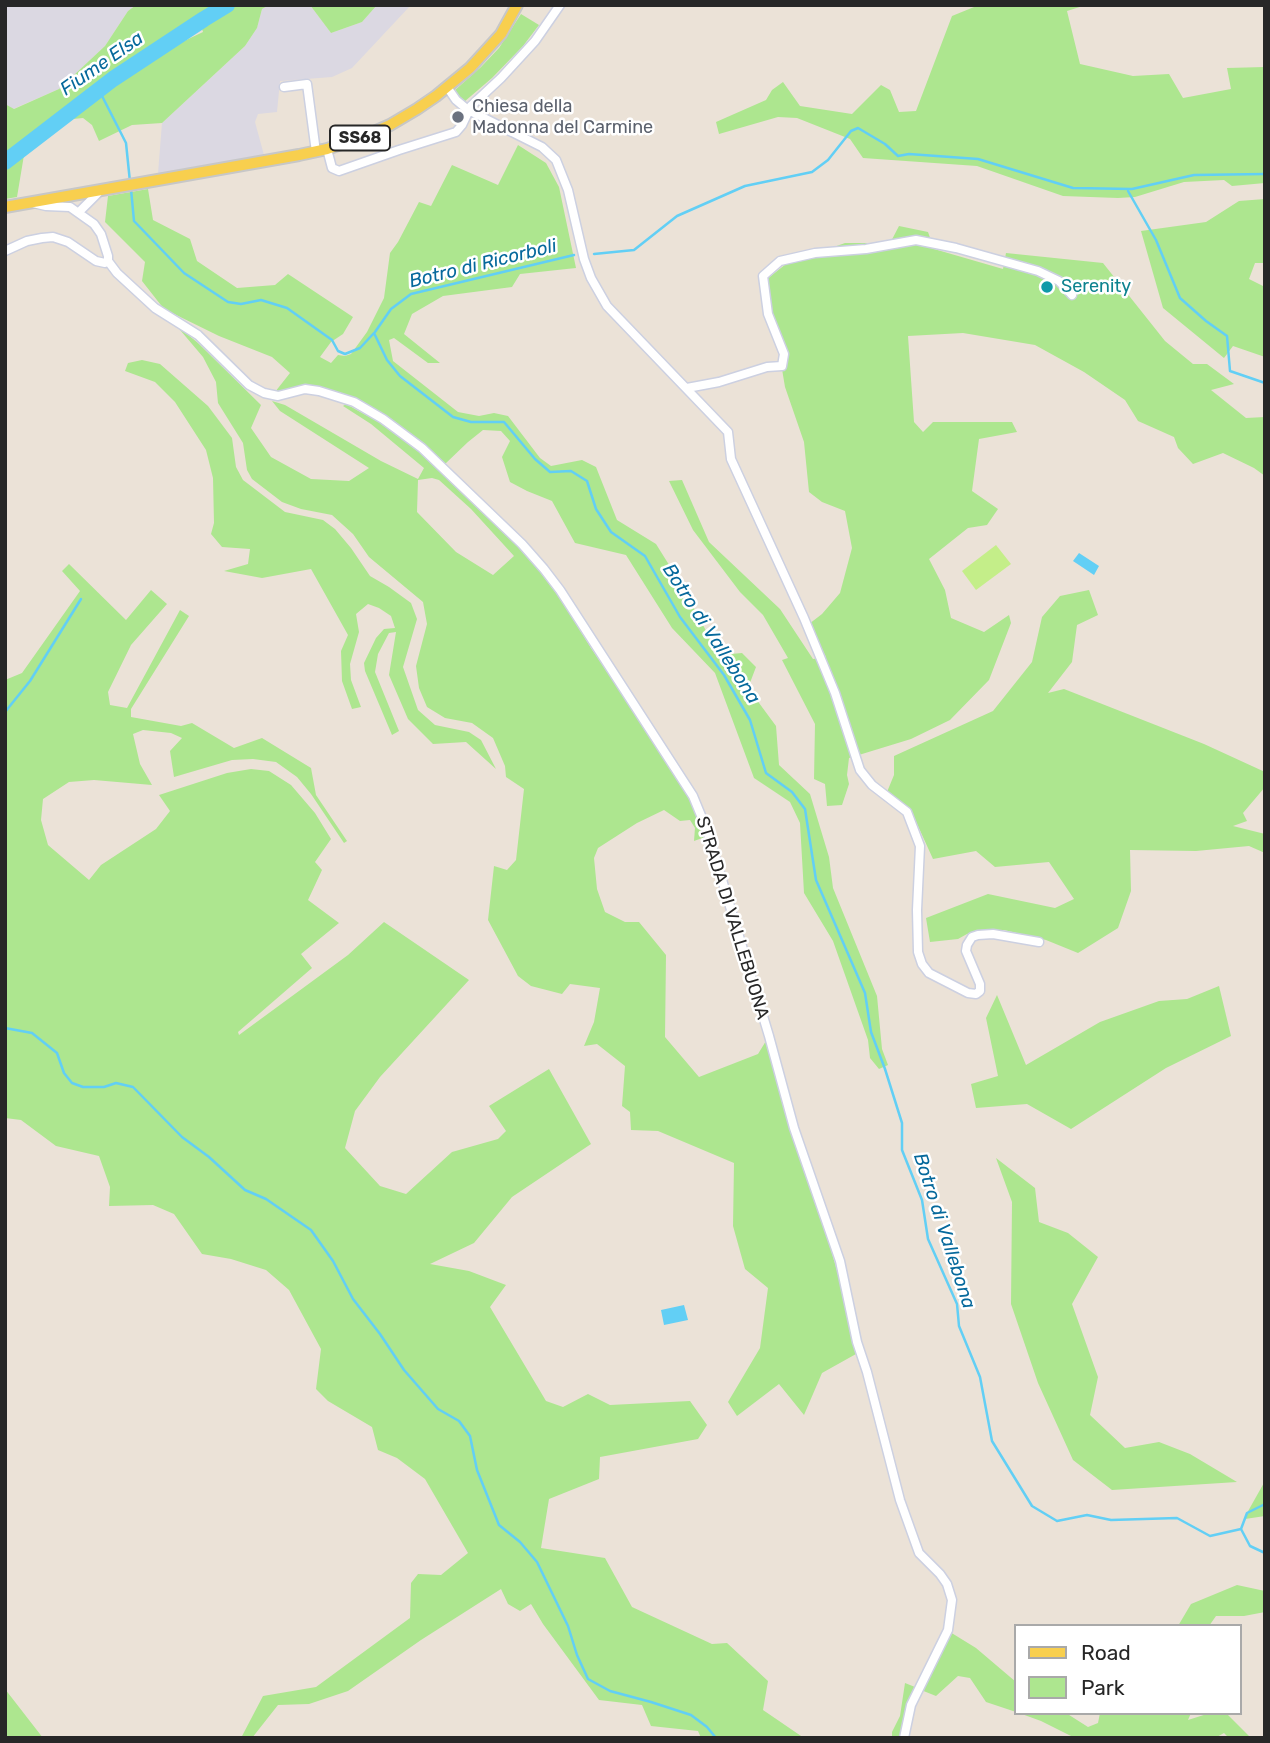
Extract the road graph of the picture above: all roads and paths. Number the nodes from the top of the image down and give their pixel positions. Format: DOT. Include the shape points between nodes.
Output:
graph roads {
  1 [pos="517,5"];
  2 [pos="560,5"];
  3 [pos="284,87"];
  4 [pos="447,87"];
  5 [pos="468,110"];
  6 [pos="321,151"];
  7 [pos="101,190"];
  8 [pos="33,203"];
  9 [pos="5,207"];
  10 [pos="79,212"];
  11 [pos="5,251"];
  12 [pos="108,261"];
  13 [pos="1072,295"];
  14 [pos="687,388"];
  15 [pos="1039,942"];
  16 [pos="904,1738"];
  1 -- 4 [label="main road, SS68" via="490,47"];
  2 -- 5 [label="street" via="535,41"];
  3 -- 6 [label="street" via="307,85"];
  4 -- 5 [label="street"];
  4 -- 6 [label="main road, SS68" via="390,125"];
  5 -- 6 [label="street" via="452,134 339,171"];
  5 -- 14 [label="street" via="542,147 556,160 591,278 607,306"];
  6 -- 7 [label="main road, SS68"];
  7 -- 8 [label="main road, SS68"];
  7 -- 10 [label="street"];
  8 -- 9 [label="main road, SS68"];
  8 -- 10 [label="street"];
  10 -- 12 [label="street" via="101,234"];
  11 -- 12 [label="street" via="38,238 57,238 96,261"];
  12 -- 16 [label="street, STRADA DI VALLEBUONA" via="155,308 198,335 248,385 278,396 305,389 354,402 422,448 544,569 693,796 794,1128 840,1261 900,1500 919,1553 947,1584 951,1600 948,1630 911,1705"];
  13 -- 14 [label="street" via="1059,281 1038,271 916,240 780,261 763,276 768,314 784,354 782,366"];
  14 -- 15 [label="street" via="728,432 732,459 835,693 860,770 907,813 920,846 917,910 922,964 929,973 976,994 980,984 966,948 972,937 993,934"];
}
